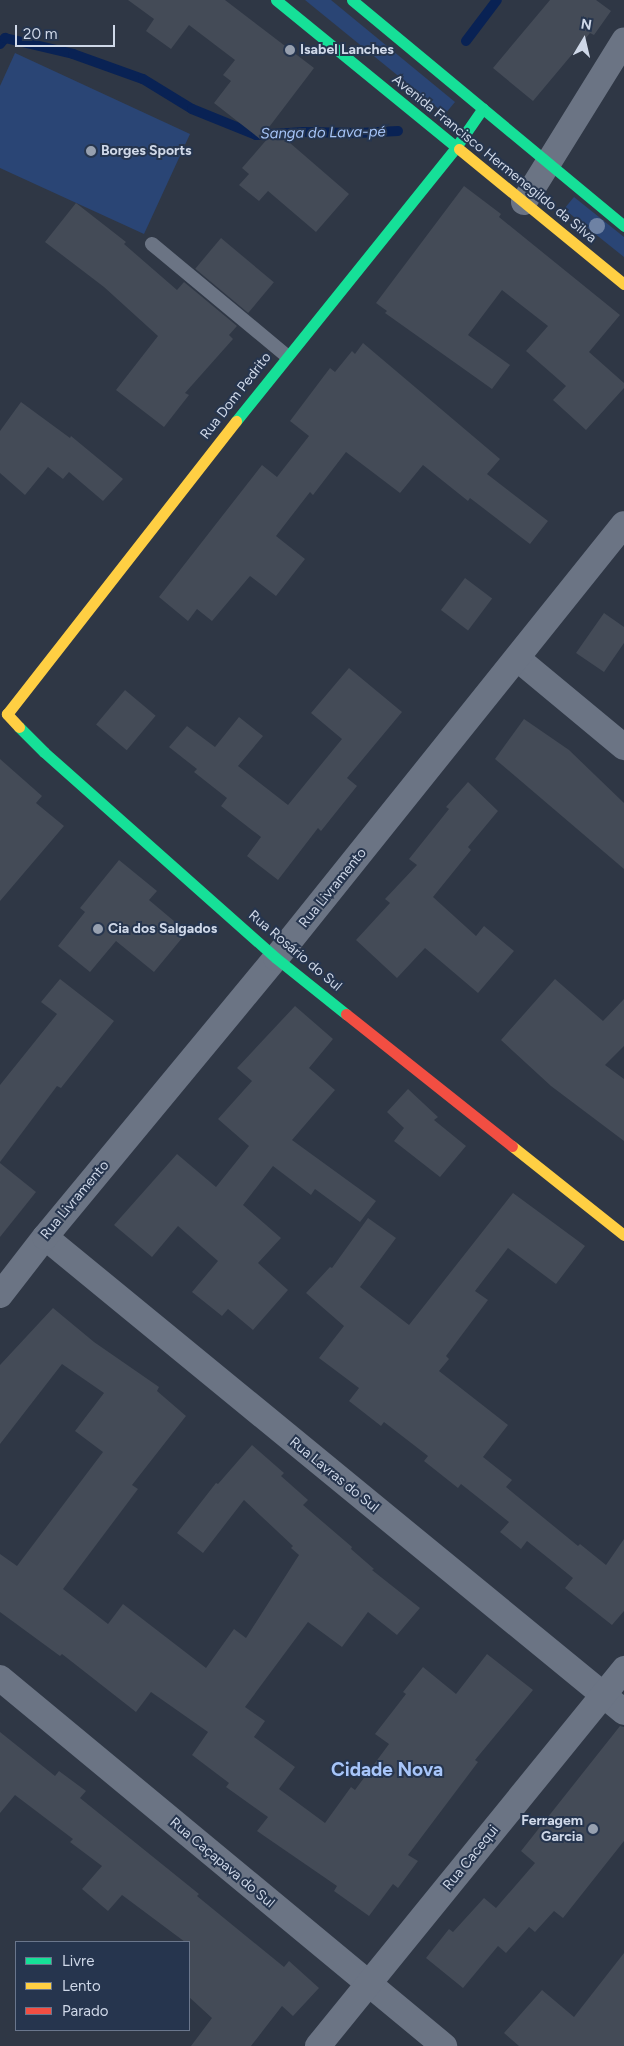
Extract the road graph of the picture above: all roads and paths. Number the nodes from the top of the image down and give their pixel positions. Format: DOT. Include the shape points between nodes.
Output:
graph roads {
  1 [pos="276,0"];
  2 [pos="352,0"];
  3 [pos="624,41"];
  4 [pos="483,108"];
  5 [pos="456,147"];
  6 [pos="547,163"];
  7 [pos="524,202"];
  8 [pos="624,226"];
  9 [pos="152,244"];
  10 [pos="624,284"];
  11 [pos="287,356"];
  12 [pos="624,524"];
  13 [pos="518,659"];
  14 [pos="44,666"];
  15 [pos="624,747"];
  16 [pos="276,958"];
  17 [pos="624,1235"];
  18 [pos="45,1237"];
  19 [pos="0,1295"];
  20 [pos="624,1669"];
  21 [pos="0,1678"];
  22 [pos="603,1695"];
  23 [pos="624,1712"];
  24 [pos="368,1984"];
  25 [pos="318,2046"];
  26 [pos="444,2046"];
  1 -- 5 [label="street, Avenida Francisco Hermenegildo da Silva"];
  2 -- 4 [label="street"];
  3 -- 6 [label="street"];
  4 -- 5 [label="street, Rua Dom Pedrito"];
  4 -- 6 [label="street"];
  5 -- 7 [label="street, Avenida Francisco Hermenegildo da Silva"];
  5 -- 11 [label="street, Rua Dom Pedrito"];
  6 -- 7 [label="street"];
  6 -- 8 [label="street"];
  7 -- 10 [label="street, Avenida Francisco Hermenegildo da Silva"];
  9 -- 11 [label="lane"];
  11 -- 14 [label="street, Rua Dom Pedrito"];
  12 -- 13 [label="street, Rua Livramento"];
  13 -- 15 [label="street"];
  13 -- 16 [label="street, Rua Livramento"];
  14 -- 16 [label="street, Rua Rosário do Sul" via="7,714 44,752"];
  16 -- 17 [label="street, Rua Rosário do Sul"];
  16 -- 18 [label="street, Rua Livramento"];
  18 -- 19 [label="street, Rua Livramento"];
  18 -- 22 [label="street, Rua Lavras do Sul"];
  20 -- 22 [label="street, Rua Cacequi"];
  21 -- 24 [label="street, Rua Caçapava do Sul"];
  22 -- 23 [label="street, Rua Lavras do Sul"];
  22 -- 24 [label="street, Rua Cacequi"];
  24 -- 25 [label="street, Rua Cacequi"];
  24 -- 26 [label="street, Rua Caçapava do Sul"];
}
